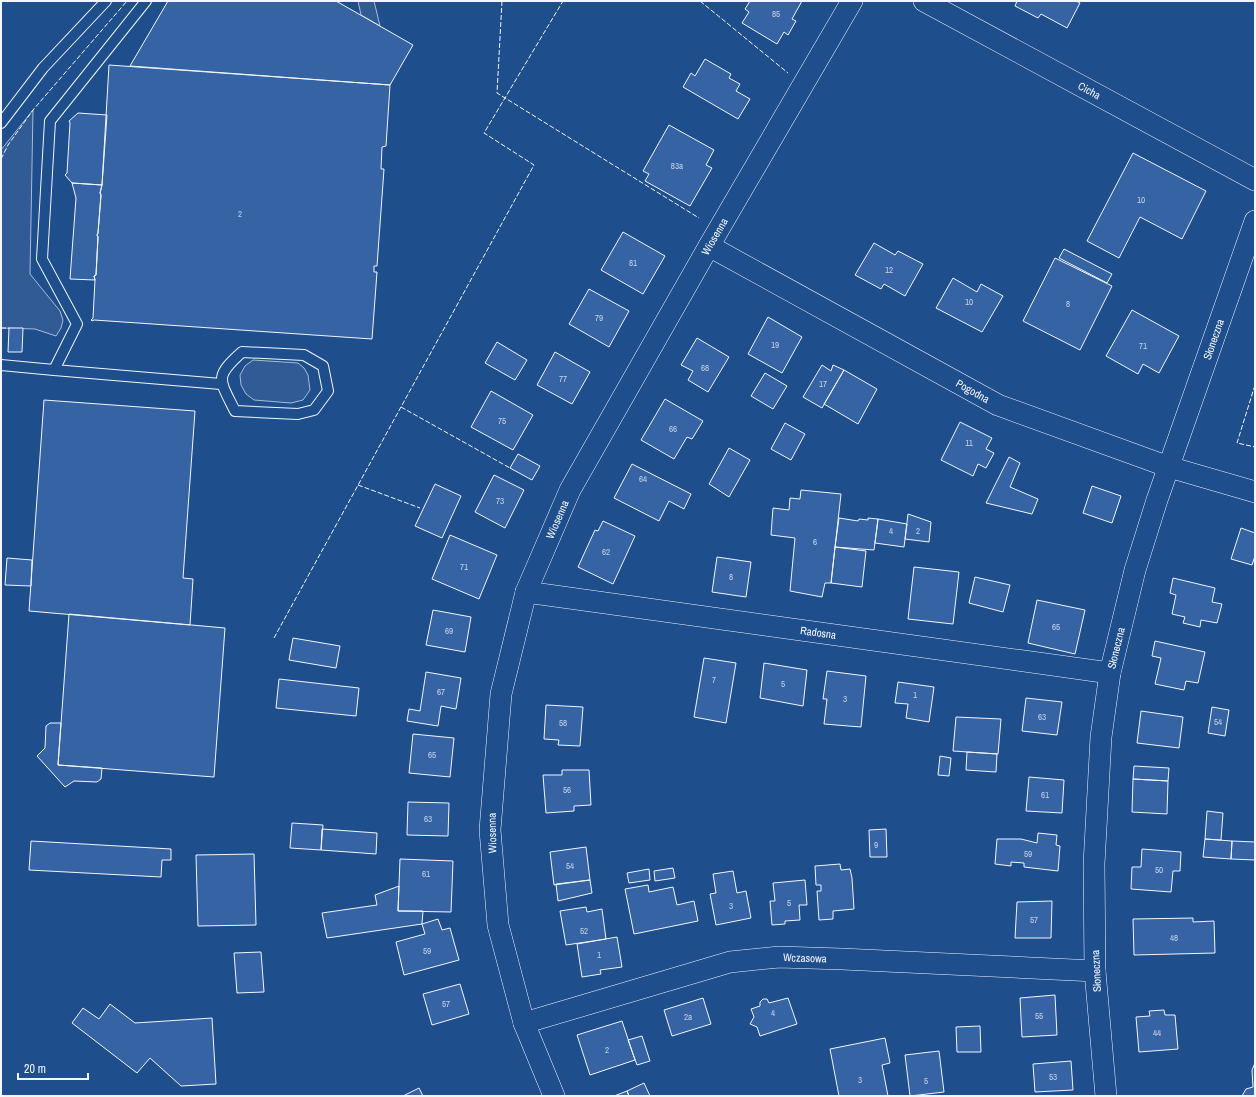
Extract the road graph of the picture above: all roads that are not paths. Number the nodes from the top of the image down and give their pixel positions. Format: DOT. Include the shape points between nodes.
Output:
graph roads {
  1 [pos="106,1"];
  2 [pos="146,1"];
  3 [pos="852,1"];
  4 [pos="924,1"];
  5 [pos="1,123"];
  6 [pos="1255,180"];
  7 [pos="1255,221"];
  8 [pos="709,246"];
  9 [pos="1,364"];
  10 [pos="54,370"];
  11 [pos="221,384"];
  12 [pos="1169,467"];
  13 [pos="1255,492"];
  14 [pos="526,592"];
  15 [pos="1110,674"];
  16 [pos="1095,971"];
  17 [pos="524,1023"];
  18 [pos="554,1096"];
  19 [pos="1106,1096"];
  1 -- 5 [label="lane" via="43,68"];
  2 -- 10 [label="lane" via="50,120 42,259 77,324"];
  3 -- 8 [label="street, Wiosenna"];
  4 -- 6 [label="street, Cicha"];
  7 -- 12 [label="street, Słoneczna"];
  8 -- 12 [label="street, Pogodna" via="998,405"];
  8 -- 14 [label="street, Wiosenna" via="570,490"];
  9 -- 10 [label="lane"];
  10 -- 11 [label="lane"];
  11 -- 11 [label="lane" via="224,368 242,352 296,355 304,356 323,366 328,391 314,410 298,414 236,411"];
  12 -- 13 [label="street, Pogodna"];
  12 -- 15 [label="street, Słoneczna" via="1135,570"];
  14 -- 15 [label="street, Radosna"];
  14 -- 17 [label="street, Wiosenna" via="501,694 490,830 498,925"];
  15 -- 16 [label="street, Słoneczna" via="1101,737 1094,856"];
  16 -- 17 [label="street, Wczasowa" via="779,957 730,962"];
  16 -- 19 [label="street, Słoneczna"];
  17 -- 18 [label="street, Wiosenna"];
}
